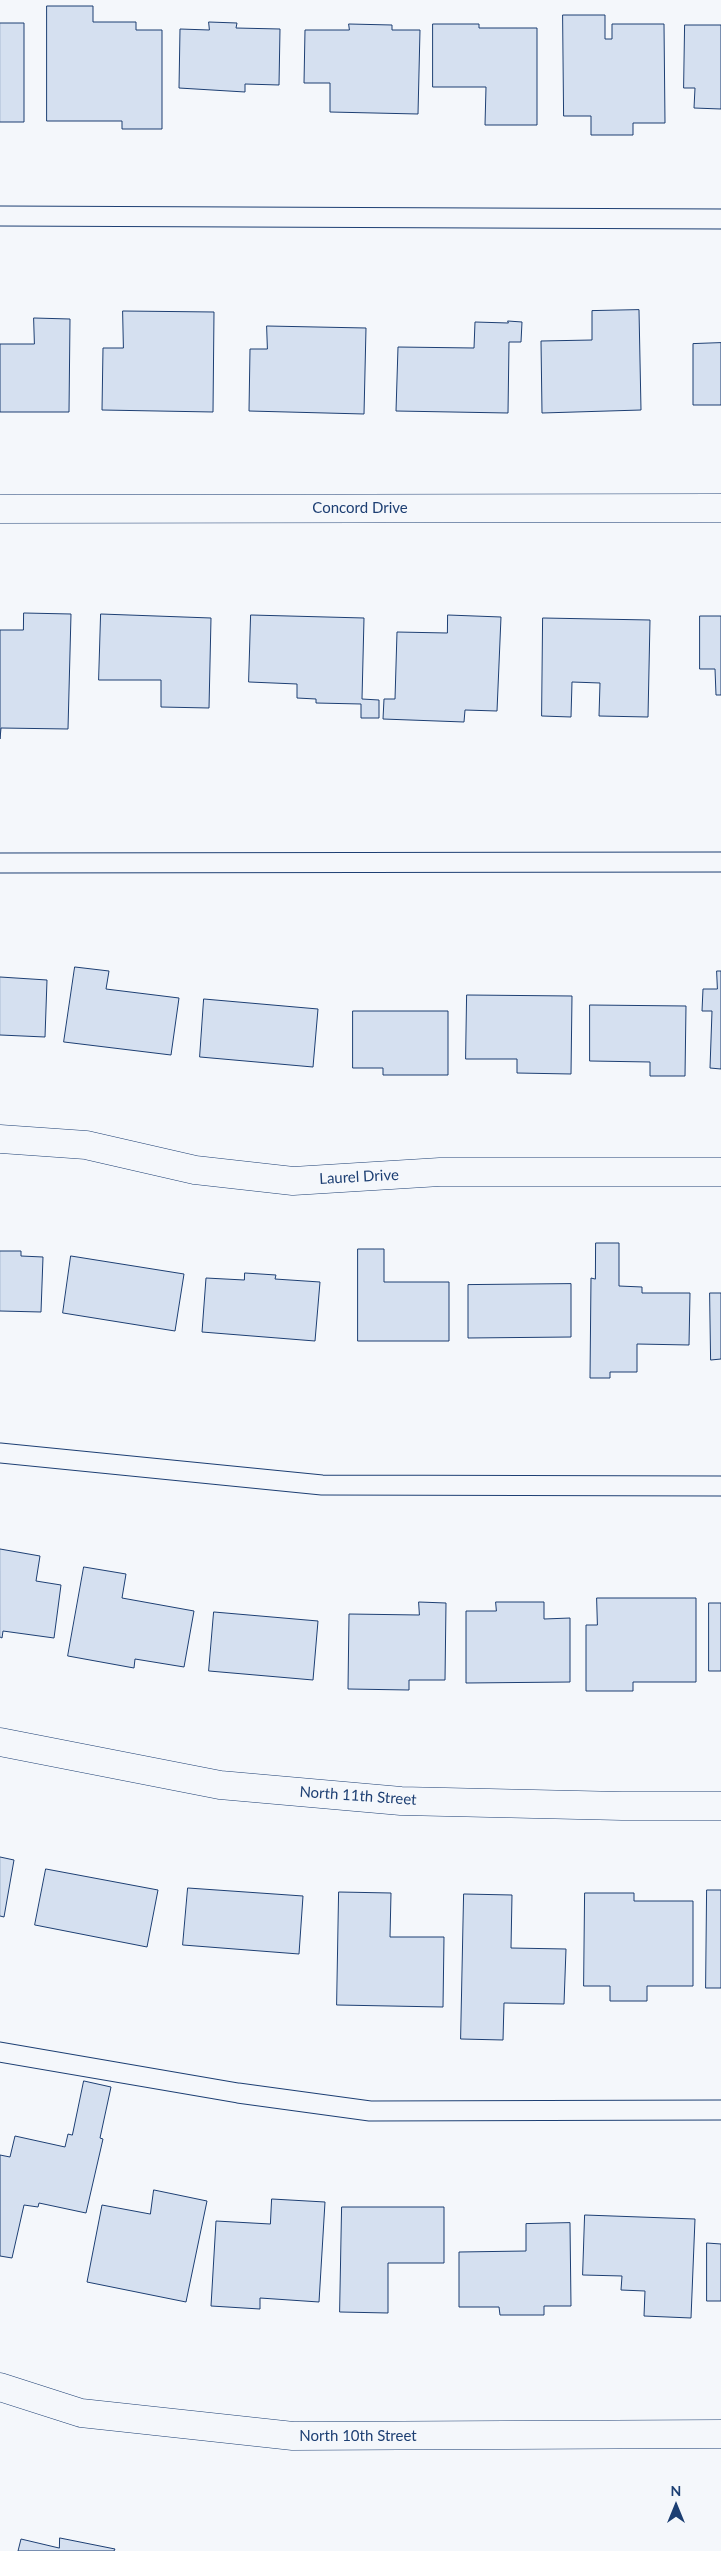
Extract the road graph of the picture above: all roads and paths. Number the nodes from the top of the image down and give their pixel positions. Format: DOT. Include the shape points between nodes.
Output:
graph roads {
  1 [pos="0,216"];
  2 [pos="721,218"];
  3 [pos="0,508"];
  4 [pos="721,508"];
  5 [pos="721,862"];
  6 [pos="0,863"];
  7 [pos="0,1139"];
  8 [pos="721,1172"];
  9 [pos="0,1453"];
  10 [pos="721,1486"];
  11 [pos="0,1742"];
  12 [pos="721,1806"];
  13 [pos="0,2052"];
  14 [pos="721,2110"];
  15 [pos="0,2386"];
  16 [pos="721,2434"];
  1 -- 2 [label="lane"];
  3 -- 4 [label="street, Concord Drive"];
  5 -- 6 [label="lane"];
  7 -- 8 [label="street, Laurel Drive" via="86,1145 195,1170 292,1181 440,1172"];
  9 -- 10 [label="lane" via="322,1485"];
  11 -- 12 [label="street, North 11th Street" via="229,1786 400,1801"];
  13 -- 14 [label="lane" via="370,2111"];
  15 -- 16 [label="street, North 10th Street" via="81,2413 292,2436"];
}
